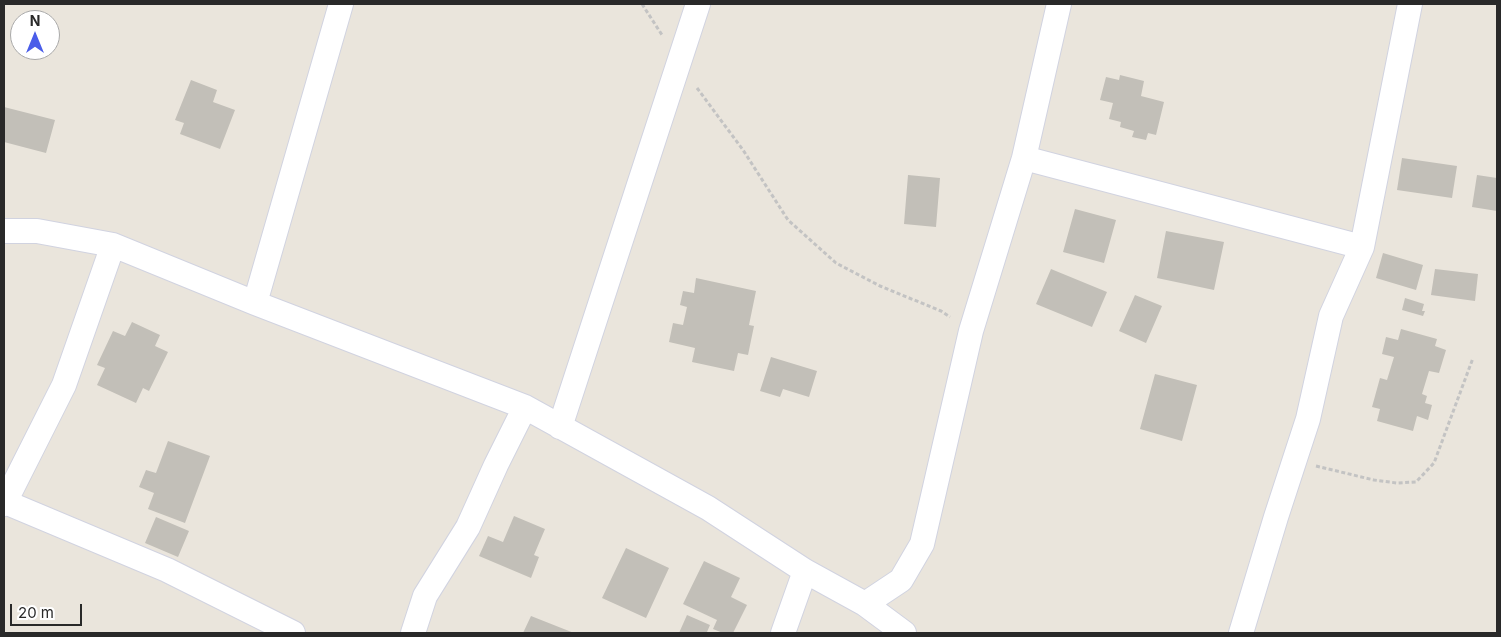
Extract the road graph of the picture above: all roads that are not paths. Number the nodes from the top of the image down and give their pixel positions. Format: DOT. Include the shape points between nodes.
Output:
graph roads {
  1 [pos="341,4"];
  2 [pos="698,4"];
  3 [pos="1060,4"];
  4 [pos="1410,4"];
  5 [pos="1024,158"];
  6 [pos="4,231"];
  7 [pos="113,245"];
  8 [pos="1362,246"];
  9 [pos="255,303"];
  10 [pos="525,407"];
  11 [pos="560,427"];
  12 [pos="4,503"];
  13 [pos="805,571"];
  14 [pos="865,604"];
  15 [pos="292,633"];
  16 [pos="413,633"];
  17 [pos="783,633"];
  18 [pos="904,633"];
  19 [pos="1241,633"];
  1 -- 9 [label="street"];
  2 -- 11 [label="street"];
  3 -- 5 [label="street"];
  4 -- 8 [label="street"];
  5 -- 8 [label="street"];
  5 -- 14 [label="street" via="971,331 922,544 901,580"];
  6 -- 7 [label="street" via="38,231"];
  7 -- 9 [label="street"];
  7 -- 12 [label="street" via="64,385"];
  8 -- 19 [label="street" via="1331,316 1308,419"];
  9 -- 10 [label="street"];
  10 -- 11 [label="street"];
  10 -- 16 [label="street" via="468,527 425,596"];
  11 -- 13 [label="street" via="708,508"];
  12 -- 15 [label="street" via="167,570"];
  13 -- 14 [label="street"];
  13 -- 17 [label="street"];
  14 -- 18 [label="street"];
}
